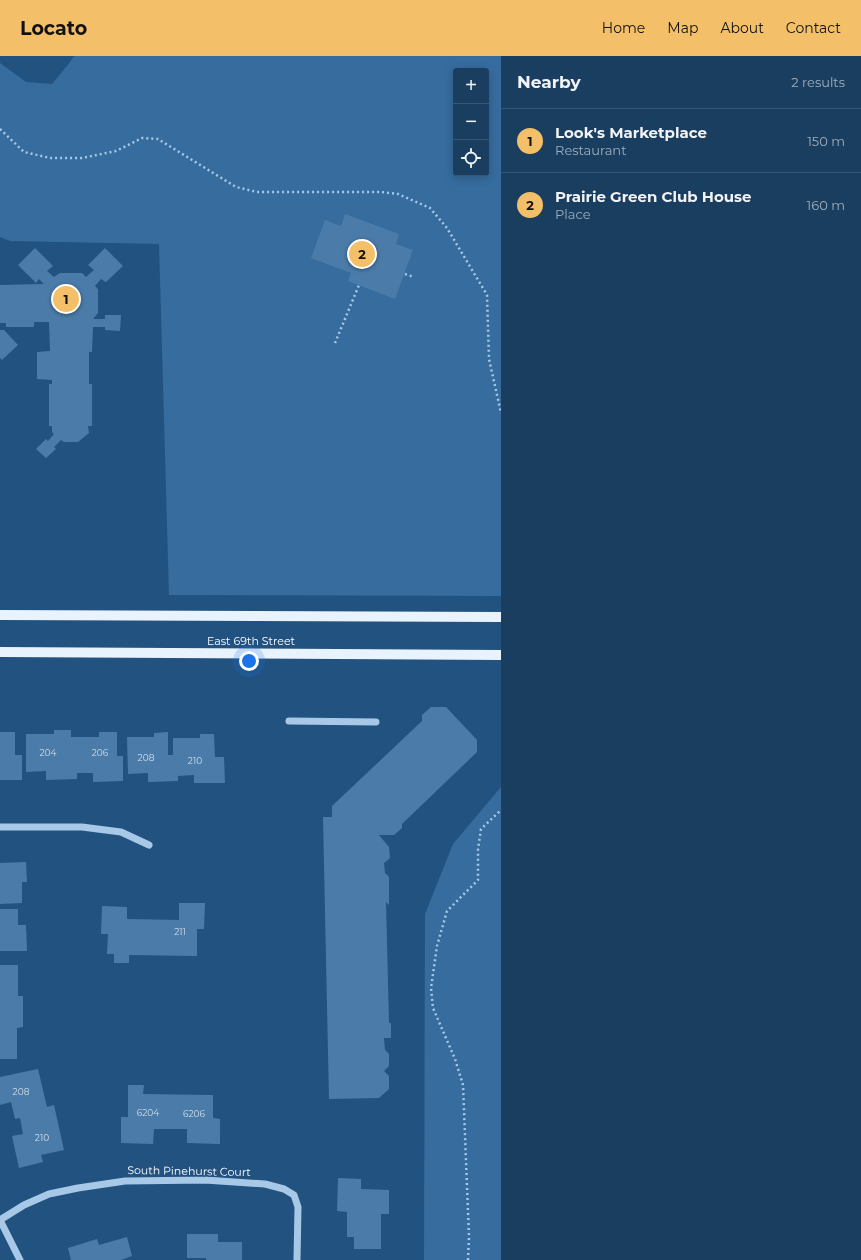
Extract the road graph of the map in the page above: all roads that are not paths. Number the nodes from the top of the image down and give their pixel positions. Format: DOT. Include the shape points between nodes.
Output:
graph roads {
  1 [pos="0,615"];
  2 [pos="501,617"];
  3 [pos="0,652"];
  4 [pos="501,655"];
  5 [pos="289,721"];
  6 [pos="376,722"];
  7 [pos="0,827"];
  8 [pos="149,845"];
  9 [pos="0,1220"];
  10 [pos="20,1260"];
  11 [pos="297,1260"];
  1 -- 2 [label="main road"];
  3 -- 4 [label="main road, East 69th Street"];
  5 -- 6 [label="street"];
  7 -- 8 [label="street" via="82,827 121,832"];
  9 -- 10 [label="street"];
  9 -- 11 [label="street, South Pinehurst Court" via="24,1205 49,1194 125,1181 205,1180 265,1184 284,1189 294,1195 298,1207"];
}
